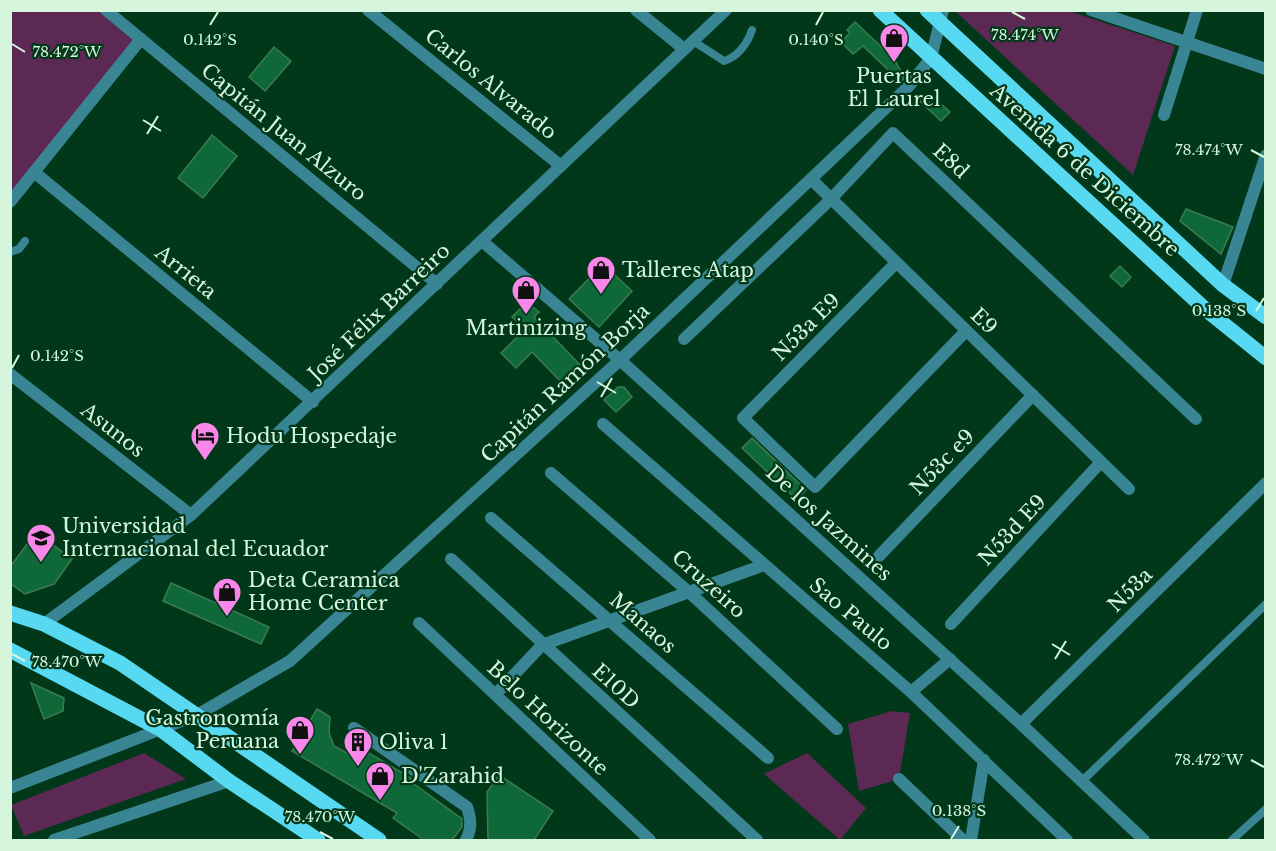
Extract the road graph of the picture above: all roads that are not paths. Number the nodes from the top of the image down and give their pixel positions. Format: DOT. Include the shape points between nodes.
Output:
graph roads {
  1 [pos="106,10"];
  2 [pos="368,10"];
  3 [pos="636,10"];
  4 [pos="726,10"];
  5 [pos="880,10"];
  6 [pos="927,10"];
  7 [pos="1091,10"];
  8 [pos="1197,10"];
  9 [pos="941,17"];
  10 [pos="752,30"];
  11 [pos="141,39"];
  12 [pos="1186,43"];
  13 [pos="689,45"];
  14 [pos="931,58"];
  15 [pos="1266,69"];
  16 [pos="1164,115"];
  17 [pos="1266,155"];
  18 [pos="561,166"];
  19 [pos="34,172"];
  20 [pos="812,180"];
  21 [pos="831,199"];
  22 [pos="10,202"];
  23 [pos="25,241"];
  24 [pos="482,241"];
  25 [pos="10,252"];
  26 [pos="896,262"];
  27 [pos="437,284"];
  28 [pos="1223,285"];
  29 [pos="1266,317"];
  30 [pos="966,331"];
  31 [pos="684,339"];
  32 [pos="1266,358"];
  33 [pos="620,360"];
  34 [pos="10,374"];
  35 [pos="1033,395"];
  36 [pos="314,402"];
  37 [pos="1196,419"];
  38 [pos="603,424"];
  39 [pos="1101,462"];
  40 [pos="551,473"];
  41 [pos="1266,483"];
  42 [pos="1129,489"];
  43 [pos="191,515"];
  44 [pos="491,518"];
  45 [pos="879,556"];
  46 [pos="451,559"];
  47 [pos="764,565"];
  48 [pos="690,593"];
  49 [pos="1266,604"];
  50 [pos="10,613"];
  51 [pos="610,620"];
  52 [pos="419,623"];
  53 [pos="44,624"];
  54 [pos="951,624"];
  55 [pos="542,645"];
  56 [pos="10,650"];
  57 [pos="950,659"];
  58 [pos="911,692"];
  59 [pos="496,694"];
  60 [pos="197,715"];
  61 [pos="1021,724"];
  62 [pos="354,728"];
  63 [pos="160,729"];
  64 [pos="837,729"];
  65 [pos="768,758"];
  66 [pos="984,760"];
  67 [pos="899,779"];
  68 [pos="229,781"];
  69 [pos="1080,782"];
  70 [pos="10,788"];
  71 [pos="1266,809"];
  72 [pos="54,840"];
  73 [pos="318,840"];
  74 [pos="379,840"];
  75 [pos="466,840"];
  76 [pos="650,840"];
  77 [pos="757,840"];
  78 [pos="963,840"];
  79 [pos="970,840"];
  80 [pos="1067,840"];
  81 [pos="1144,840"];
  82 [pos="1232,840"];
  1 -- 11 [label="street, Capitán Juan Alzuro"];
  2 -- 18 [label="street, Carlos Alvarado"];
  3 -- 13 [label="street"];
  4 -- 13 [label="street, José Félix Barreiro"];
  5 -- 14 [label="main road, Avenida 6 de Diciembre"];
  6 -- 9 [label="main road, Avenida 6 de Diciembre"];
  7 -- 12 [label="street"];
  8 -- 12 [label="street"];
  9 -- 14 [label="street, Capitán Ramón Borja"];
  9 -- 28 [label="main road, Avenida 6 de Diciembre"];
  10 -- 13 [label="lane" via="738,54 724,61"];
  11 -- 19 [label="street"];
  11 -- 27 [label="street, Capitán Juan Alzuro"];
  12 -- 15 [label="street"];
  12 -- 16 [label="street"];
  13 -- 18 [label="street, José Félix Barreiro"];
  14 -- 20 [label="street, Capitán Ramón Borja" via="909,87"];
  14 -- 32 [label="main road, Avenida 6 de Diciembre" via="1205,309"];
  17 -- 28 [label="street"];
  18 -- 24 [label="street, José Félix Barreiro"];
  19 -- 22 [label="street"];
  19 -- 36 [label="street, Arrieta"];
  20 -- 21 [label="street, E9"];
  20 -- 33 [label="street, Capitán Ramón Borja"];
  21 -- 26 [label="street, E9"];
  21 -- 31 [label="street, E8d"];
  21 -- 37 [label="street, E8d" via="893,133"];
  23 -- 25 [label="lane"];
  24 -- 27 [label="street, José Félix Barreiro"];
  24 -- 33 [label="street, De los Jazmines"];
  26 -- 30 [label="street, E9"];
  26 -- 30 [label="street, N53a E9" via="743,418 815,487"];
  27 -- 36 [label="street, José Félix Barreiro"];
  28 -- 29 [label="main road, Avenida 6 de Diciembre"];
  30 -- 35 [label="street, E9"];
  33 -- 57 [label="street, De los Jazmines"];
  33 -- 60 [label="street, Capitán Ramón Borja" via="291,661"];
  34 -- 43 [label="street, Asunos"];
  35 -- 39 [label="street, E9"];
  35 -- 45 [label="street, N53c e9"];
  36 -- 43 [label="street, José Félix Barreiro"];
  38 -- 47 [label="street, Sao Paulo"];
  39 -- 42 [label="street, E9"];
  39 -- 54 [label="street, N53d E9"];
  40 -- 48 [label="street, Cruzeiro"];
  41 -- 61 [label="street, N53a"];
  43 -- 53 [label="street, José Félix Barreiro"];
  44 -- 51 [label="street, Manaos"];
  46 -- 55 [label="street, E10D"];
  47 -- 48 [label="street"];
  47 -- 58 [label="street, Sao Paulo"];
  48 -- 51 [label="street"];
  48 -- 64 [label="street, Cruzeiro"];
  49 -- 69 [label="lane"];
  50 -- 53 [label="main road"];
  51 -- 55 [label="street"];
  51 -- 65 [label="street, Manaos"];
  52 -- 59 [label="street, Belo Horizonte"];
  53 -- 60 [label="main road" via="120,663"];
  55 -- 59 [label="street"];
  55 -- 77 [label="street, E10D"];
  56 -- 63 [label="main road"];
  57 -- 58 [label="street"];
  57 -- 61 [label="street, De los Jazmines"];
  58 -- 66 [label="street, Sao Paulo"];
  59 -- 76 [label="street, Belo Horizonte"];
  60 -- 63 [label="street, Capitán Ramón Borja"];
  60 -- 74 [label="main road"];
  61 -- 69 [label="street, De los Jazmines"];
  62 -- 75 [label="street" via="466,807 471,820"];
  63 -- 68 [label="main road"];
  63 -- 70 [label="street, Capitán Ramón Borja"];
  66 -- 79 [label="street"];
  66 -- 80 [label="street, Sao Paulo"];
  67 -- 78 [label="street"];
  68 -- 72 [label="street"];
  68 -- 73 [label="main road"];
  69 -- 81 [label="street, De los Jazmines"];
  71 -- 82 [label="lane"];
}
